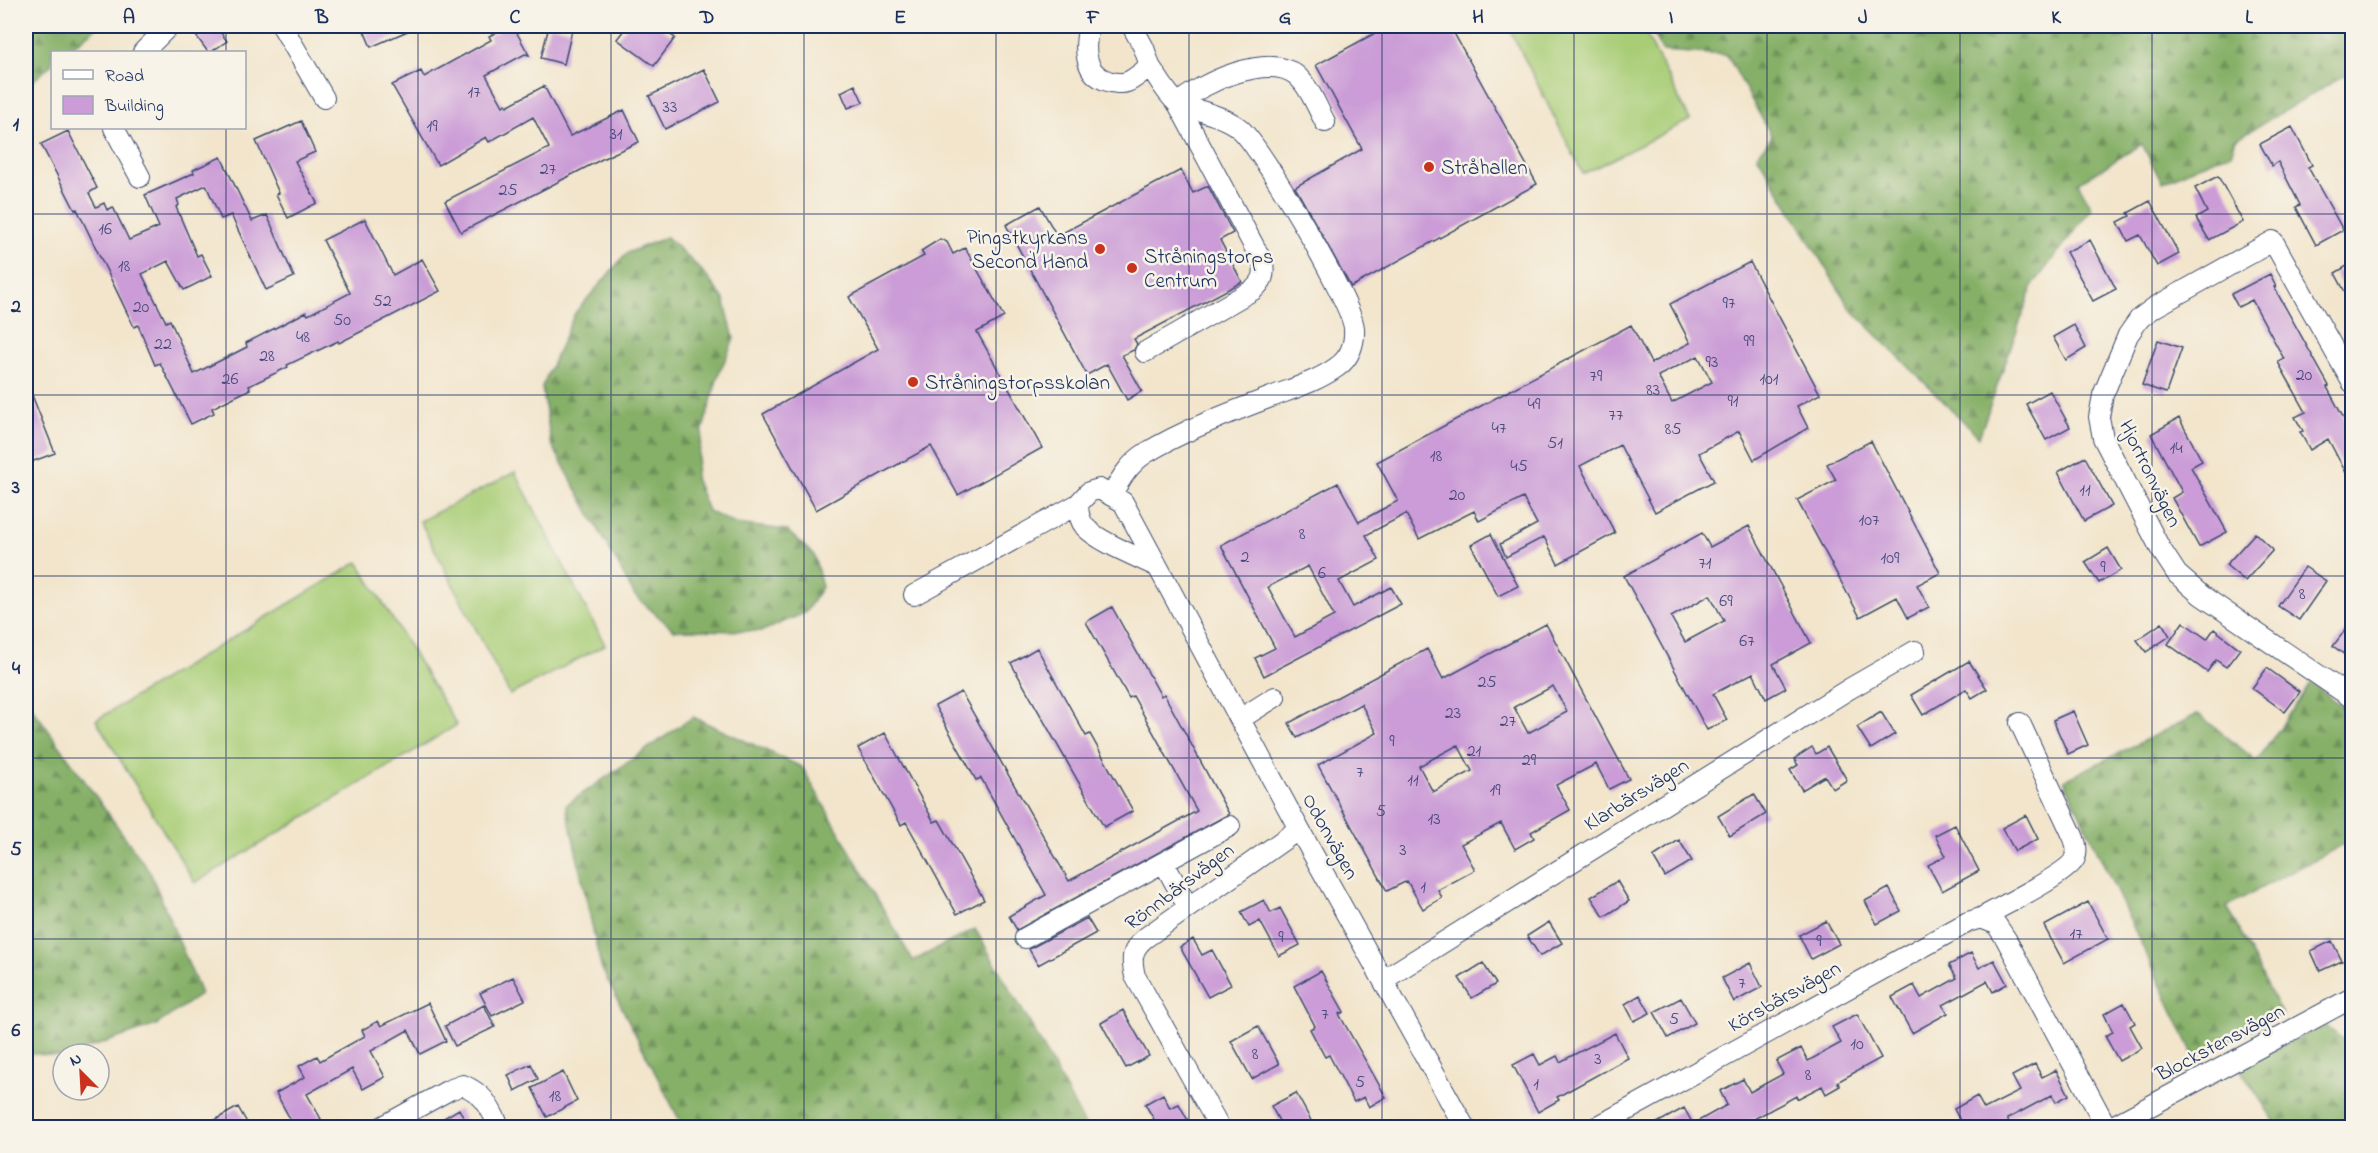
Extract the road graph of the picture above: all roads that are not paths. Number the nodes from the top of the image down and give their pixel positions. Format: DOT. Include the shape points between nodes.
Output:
graph roads {
  1 [pos="169,26"];
  2 [pos="282,26"];
  3 [pos="1089,26"];
  4 [pos="1132,26"];
  5 [pos="144,51"];
  6 [pos="1150,66"];
  7 [pos="324,98"];
  8 [pos="1178,104"];
  9 [pos="1325,122"];
  10 [pos="115,129"];
  11 [pos="140,177"];
  12 [pos="1145,352"];
  13 [pos="2352,382"];
  14 [pos="1112,494"];
  15 [pos="1078,504"];
  16 [pos="1158,567"];
  17 [pos="914,595"];
  18 [pos="1915,651"];
  19 [pos="1275,697"];
  20 [pos="2352,698"];
  21 [pos="1240,719"];
  22 [pos="2020,723"];
  23 [pos="1230,826"];
  24 [pos="1299,829"];
  25 [pos="1164,863"];
  26 [pos="1188,907"];
  27 [pos="1981,918"];
  28 [pos="1025,938"];
  29 [pos="1383,980"];
  30 [pos="2352,998"];
  31 [pos="1607,1125"];
  32 [pos="380,1128"];
  33 [pos="500,1128"];
  34 [pos="1220,1128"];
  35 [pos="1465,1128"];
  36 [pos="2108,1128"];
  1 -- 5 [label="street"];
  2 -- 7 [label="street"];
  3 -- 6 [label="street" via="1086,54 1089,65 1101,79 1126,82"];
  4 -- 6 [label="street"];
  6 -- 8 [label="street"];
  8 -- 9 [label="street" via="1199,88 1233,74 1281,67 1298,76"];
  8 -- 12 [label="street" via="1263,262 1263,280 1253,290"];
  8 -- 14 [label="street" via="1224,119 1253,143 1341,294 1353,319 1354,336 1350,353 1337,368 1146,454 1125,471"];
  10 -- 11 [label="street"];
  13 -- 20 [label="street, Hjortronvägen" via="2273,241 2140,318 2127,335 2103,395 2099,417 2103,438 2160,548 2178,574 2201,595"];
  14 -- 15 [label="street" via="1100,489 1089,492"];
  14 -- 16 [label="street, Odonvägen" via="1123,502"];
  15 -- 16 [label="street" via="1083,525"];
  15 -- 17 [label="street"];
  16 -- 21 [label="street, Odonvägen"];
  18 -- 29 [label="street, Klarbärsvägen" via="1849,688"];
  19 -- 21 [label="street"];
  21 -- 24 [label="street, Odonvägen"];
  22 -- 27 [label="street, Körsbärsvägen" via="2073,836 2076,858 2058,875"];
  23 -- 25 [label="street"];
  24 -- 26 [label="street, Rönnbärsvägen"];
  24 -- 29 [label="street, Odonvägen"];
  25 -- 26 [label="street"];
  25 -- 28 [label="street"];
  26 -- 34 [label="street, Rönnbärsvägen" via="1135,947 1131,960 1135,976"];
  27 -- 31 [label="street, Körsbärsvägen"];
  27 -- 36 [label="street" via="1996,924 2006,939"];
  29 -- 35 [label="street, Odonvägen"];
  30 -- 36 [label="street, Blockstensvägen"];
  32 -- 33 [label="street" via="463,1085 477,1091 486,1101"];
}
